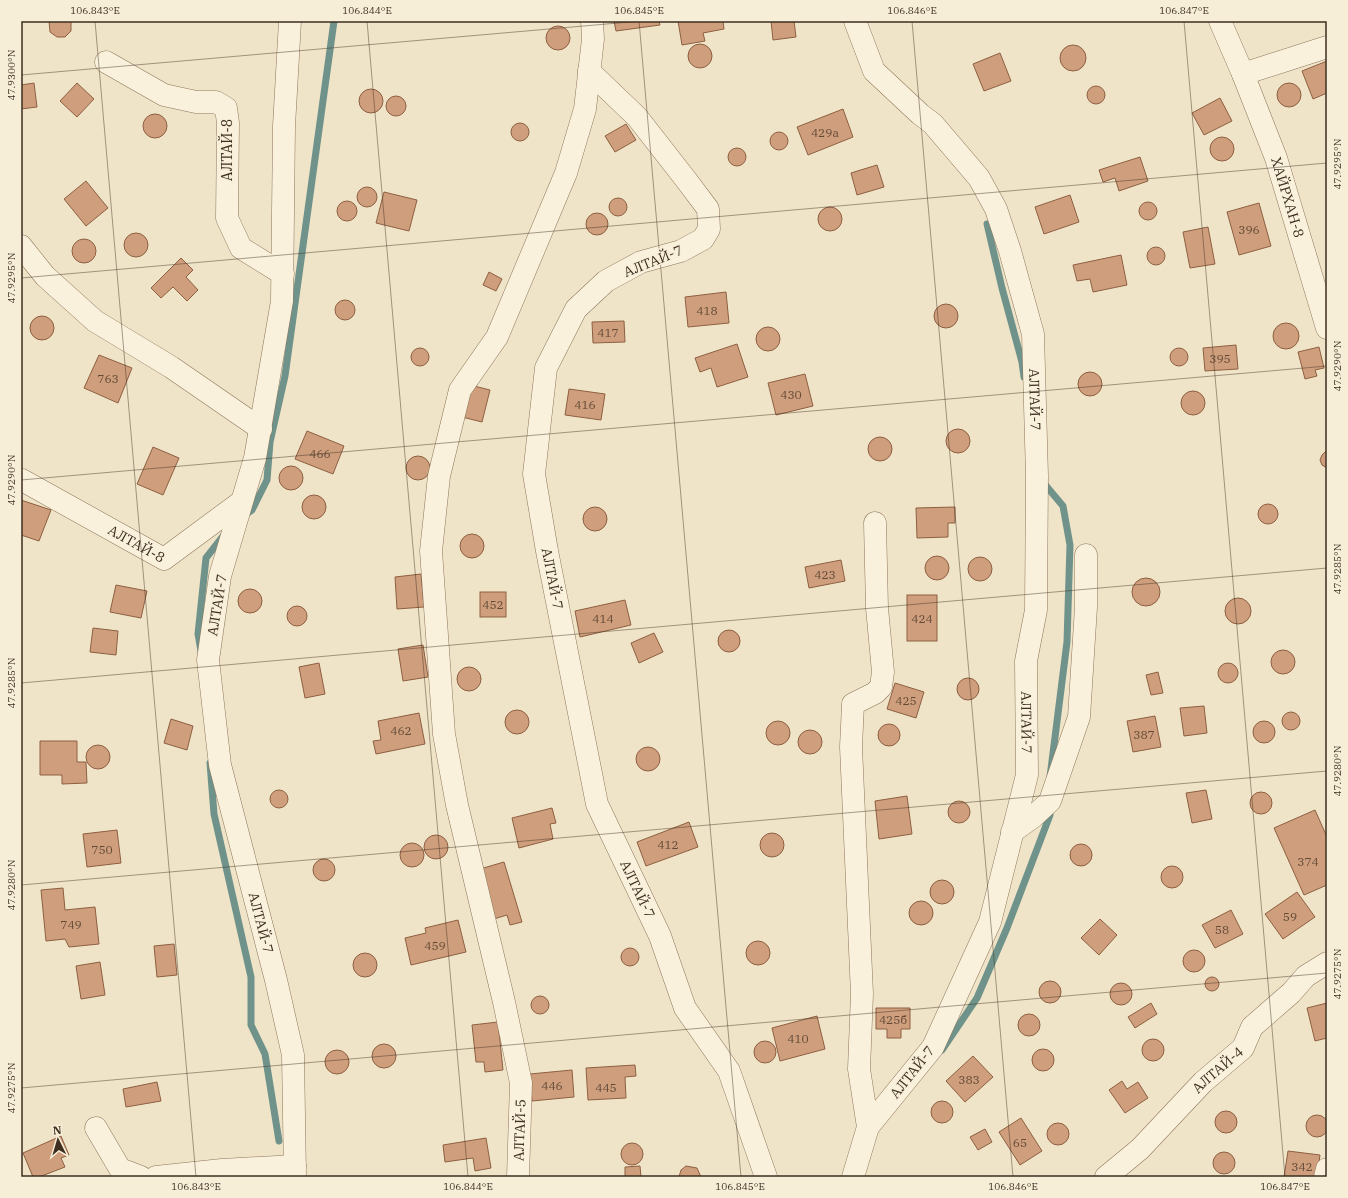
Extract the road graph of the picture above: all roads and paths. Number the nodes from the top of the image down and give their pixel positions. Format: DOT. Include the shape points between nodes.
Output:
graph roads {
  1 [pos="290,21"];
  2 [pos="592,21"];
  3 [pos="855,21"];
  4 [pos="1220,21"];
  5 [pos="1327,47"];
  6 [pos="106,62"];
  7 [pos="589,71"];
  8 [pos="1243,74"];
  9 [pos="21,246"];
  10 [pos="283,274"];
  11 [pos="1327,325"];
  12 [pos="261,429"];
  13 [pos="22,480"];
  14 [pos="241,502"];
  15 [pos="875,523"];
  16 [pos="1086,555"];
  17 [pos="1012,832"];
  18 [pos="1327,963"];
  19 [pos="868,1127"];
  20 [pos="96,1128"];
  21 [pos="1327,1169"];
  22 [pos="295,1171"];
  23 [pos="141,1177"];
  24 [pos="156,1177"];
  25 [pos="518,1177"];
  26 [pos="766,1177"];
  27 [pos="853,1177"];
  28 [pos="1106,1177"];
  29 [pos="1326,1177"];
  1 -- 10 [label="street" via="284,126"];
  2 -- 7 [label="street"];
  3 -- 17 [label="street, АЛТАЙ-7" via="874,71 933,124 979,178 996,210 1033,334 1037,476 1036,610 1026,661 1027,775"];
  4 -- 8 [label="street, ХАЙРХАН-8"];
  5 -- 8 [label="street"];
  6 -- 10 [label="street, АЛТАЙ-8" via="164,95 196,102 216,102 226,108 227,218 241,248"];
  7 -- 25 [label="street, АЛТАЙ-5" via="585,109 566,172 497,337 460,390 439,476 431,551 444,734 457,805 521,1083"];
  7 -- 26 [label="street, АЛТАЙ-7" via="637,117 687,181 708,209 709,228 703,239 680,251 642,262 606,281 576,309 546,368 534,474 597,804 660,936 685,1008 729,1071"];
  8 -- 11 [label="street, ХАЙРХАН-8" via="1276,158"];
  9 -- 12 [label="street" via="45,276 95,321 171,367"];
  10 -- 12 [label="street" via="282,301"];
  12 -- 14 [label="street"];
  13 -- 14 [label="street, АЛТАЙ-8" via="164,559"];
  14 -- 22 [label="street, АЛТАЙ-7" via="220,576 208,660 220,765 293,1055"];
  15 -- 19 [label="street, АЛТАЙ-7" via="877,608 883,672 881,687 875,693 853,704 851,747 862,986 859,1069"];
  16 -- 17 [label="street" via="1086,607 1079,716 1050,801"];
  17 -- 19 [label="street, АЛТАЙ-7" via="990,922 932,1047"];
  18 -- 28 [label="street, АЛТАЙ-4" via="1306,976 1291,993 1252,1027 1243,1048 1203,1082 1140,1149"];
  19 -- 27 [label="street, АЛТАЙ-7"];
  20 -- 23 [label="street" via="120,1168"];
  21 -- 29 [label="street"];
  22 -- 24 [label="street, АЛТАЙ-7" via="222,1170"];
}
